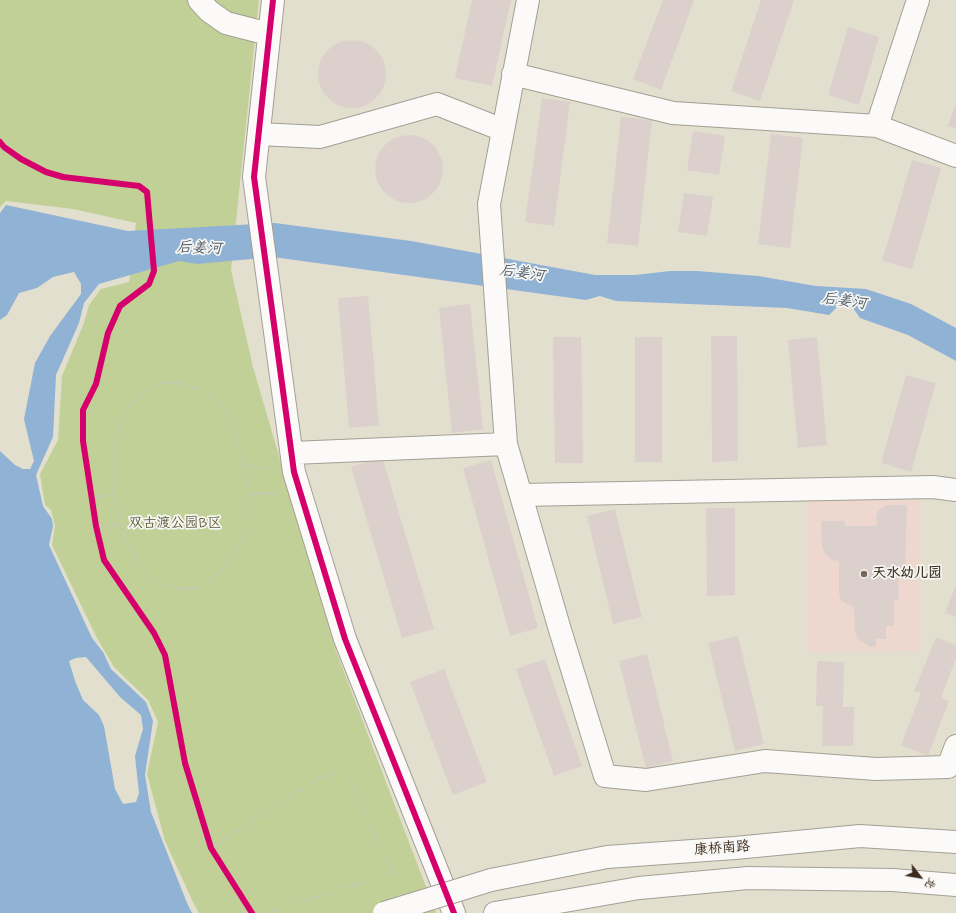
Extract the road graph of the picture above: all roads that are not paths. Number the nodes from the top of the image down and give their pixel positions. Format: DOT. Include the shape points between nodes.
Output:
graph roads {
  1 [pos="199,0"];
  2 [pos="273,0"];
  3 [pos="528,0"];
  4 [pos="918,0"];
  5 [pos="269,34"];
  6 [pos="513,74"];
  7 [pos="877,126"];
  8 [pos="503,130"];
  9 [pos="259,134"];
  10 [pos="956,156"];
  11 [pos="506,444"];
  12 [pos="292,453"];
  13 [pos="956,490"];
  14 [pos="521,495"];
  15 [pos="956,746"];
  16 [pos="956,842"];
  17 [pos="956,885"];
  18 [pos="499,912"];
  19 [pos="384,913"];
  20 [pos="454,913"];
  1 -- 5 [label="main road" via="208,11 226,22"];
  2 -- 5 [label="main road"];
  3 -- 6 [label="main road"];
  4 -- 7 [label="main road"];
  5 -- 9 [label="main road"];
  6 -- 7 [label="main road" via="673,112"];
  6 -- 8 [label="main road"];
  7 -- 10 [label="main road"];
  8 -- 9 [label="main road" via="436,104 320,137"];
  8 -- 11 [label="main road" via="489,204"];
  9 -- 12 [label="main road" via="254,177"];
  11 -- 12 [label="main road"];
  11 -- 14 [label="main road"];
  12 -- 20 [label="main road" via="298,485 345,639"];
  13 -- 14 [label="main road" via="933,487"];
  14 -- 15 [label="main road" via="605,776 646,780 765,761 876,769 948,767"];
  16 -- 19 [label="main road, 康桥南路, bridge" via="860,836 607,857 491,880"];
  17 -- 18 [label="main road" via="893,880 748,878 639,888"];
}
